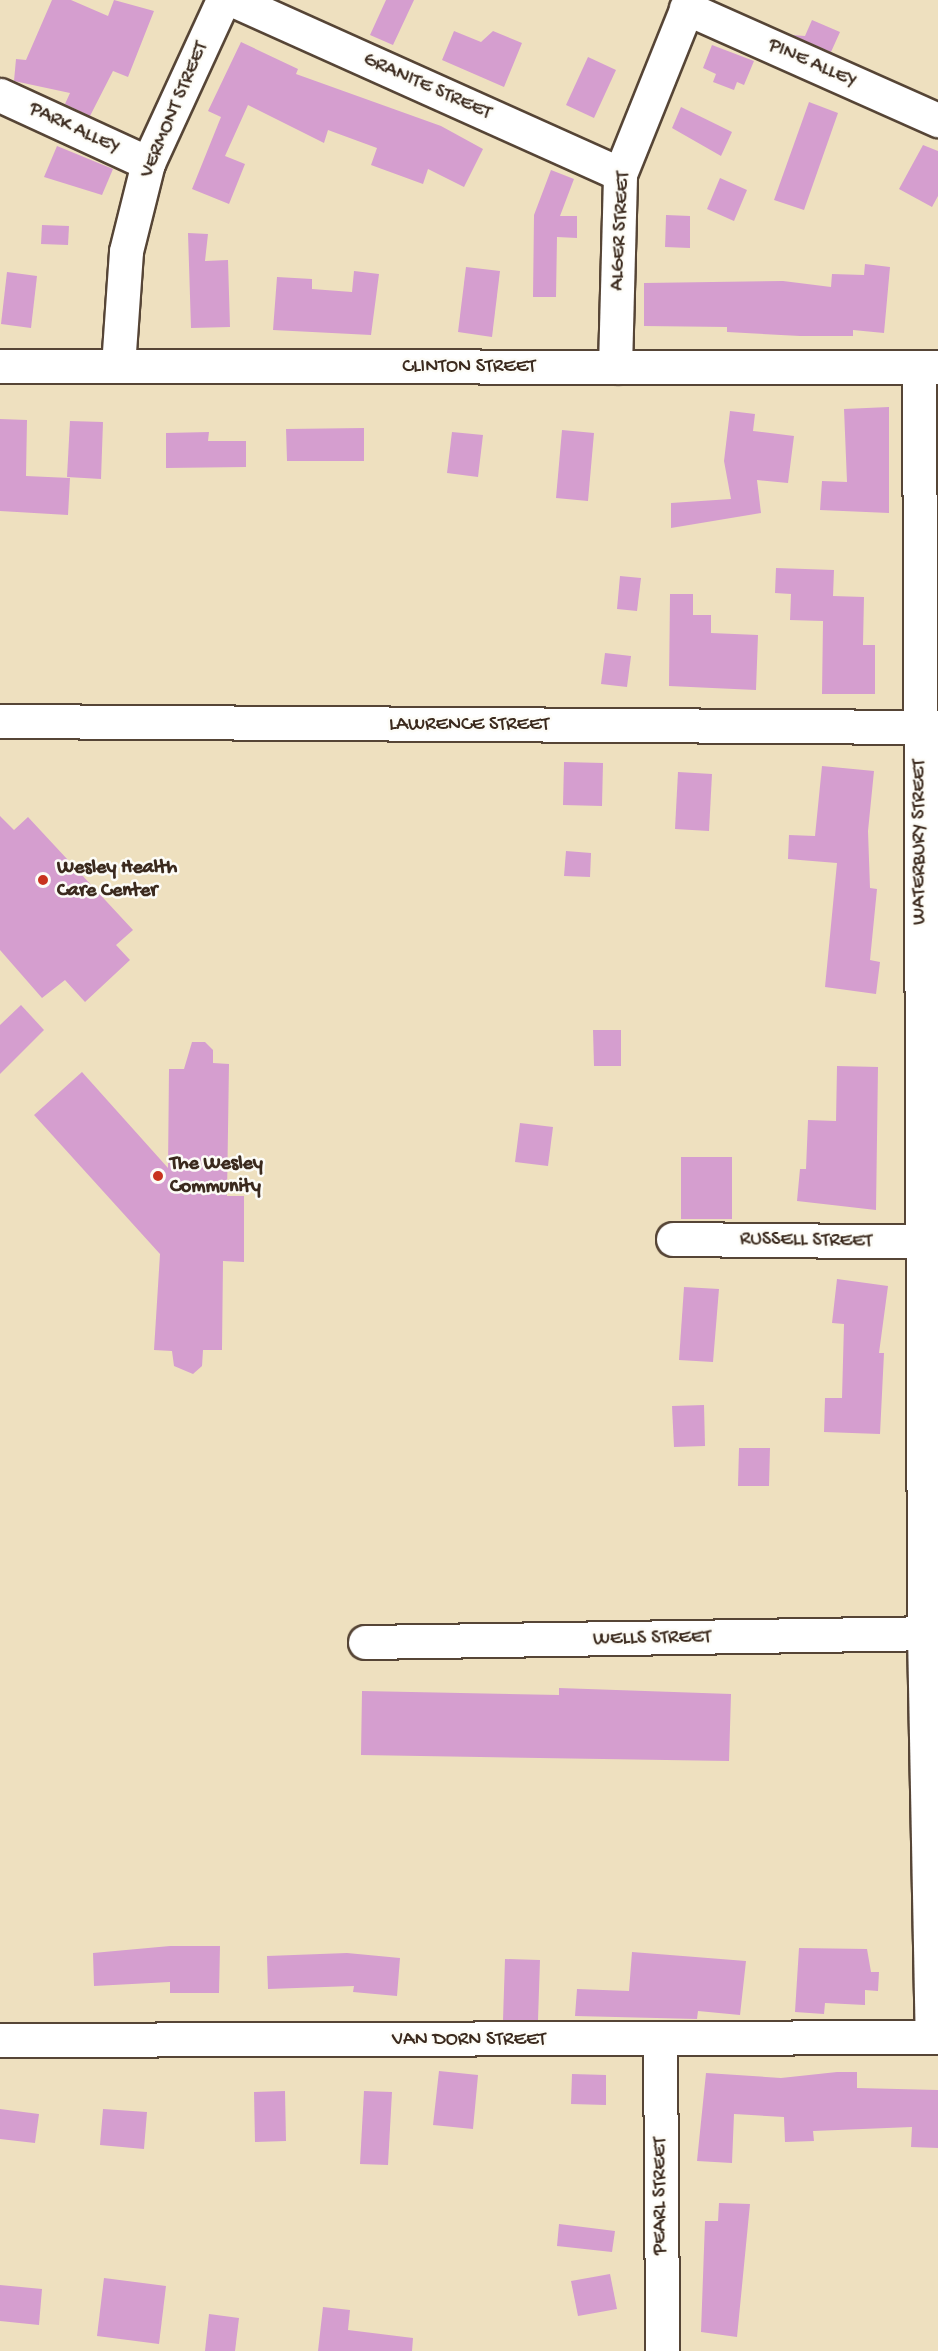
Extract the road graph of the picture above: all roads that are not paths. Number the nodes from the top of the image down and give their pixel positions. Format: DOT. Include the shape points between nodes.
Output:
graph roads {
  1 [pos="223,0"];
  2 [pos="233,0"];
  3 [pos="688,4"];
  4 [pos="0,95"];
  5 [pos="938,120"];
  6 [pos="148,163"];
  7 [pos="620,174"];
  8 [pos="0,366"];
  9 [pos="118,366"];
  10 [pos="615,367"];
  11 [pos="928,368"];
  12 [pos="0,721"];
  13 [pos="929,727"];
  14 [pos="673,1239"];
  15 [pos="931,1242"];
  16 [pos="931,1633"];
  17 [pos="365,1642"];
  18 [pos="935,2037"];
  19 [pos="0,2040"];
  20 [pos="660,2041"];
  21 [pos="662,2351"];
  1 -- 6 [label="street, VERMONT STREET"];
  2 -- 7 [label="street, GRANITE STREET"];
  3 -- 5 [label="street, PINE ALLEY"];
  3 -- 7 [label="street, ALGER STREET"];
  4 -- 6 [label="street, PARK ALLEY"];
  6 -- 9 [label="street, VERMONT STREET" via="126,251"];
  7 -- 10 [label="street, ALGER STREET"];
  8 -- 9 [label="street, CLINTON STREET"];
  9 -- 10 [label="street, CLINTON STREET"];
  10 -- 11 [label="street, CLINTON STREET"];
  11 -- 13 [label="street, WATERBURY STREET"];
  12 -- 13 [label="street, LAWRENCE STREET"];
  13 -- 15 [label="street, WATERBURY STREET"];
  14 -- 15 [label="street, RUSSELL STREET"];
  15 -- 16 [label="street, WATERBURY STREET"];
  16 -- 17 [label="street, WELLS STREET"];
  16 -- 18 [label="street, WATERBURY STREET"];
  18 -- 20 [label="street, VAN DORN STREET"];
  19 -- 20 [label="street, VAN DORN STREET"];
  20 -- 21 [label="street, PEARL STREET"];
}
